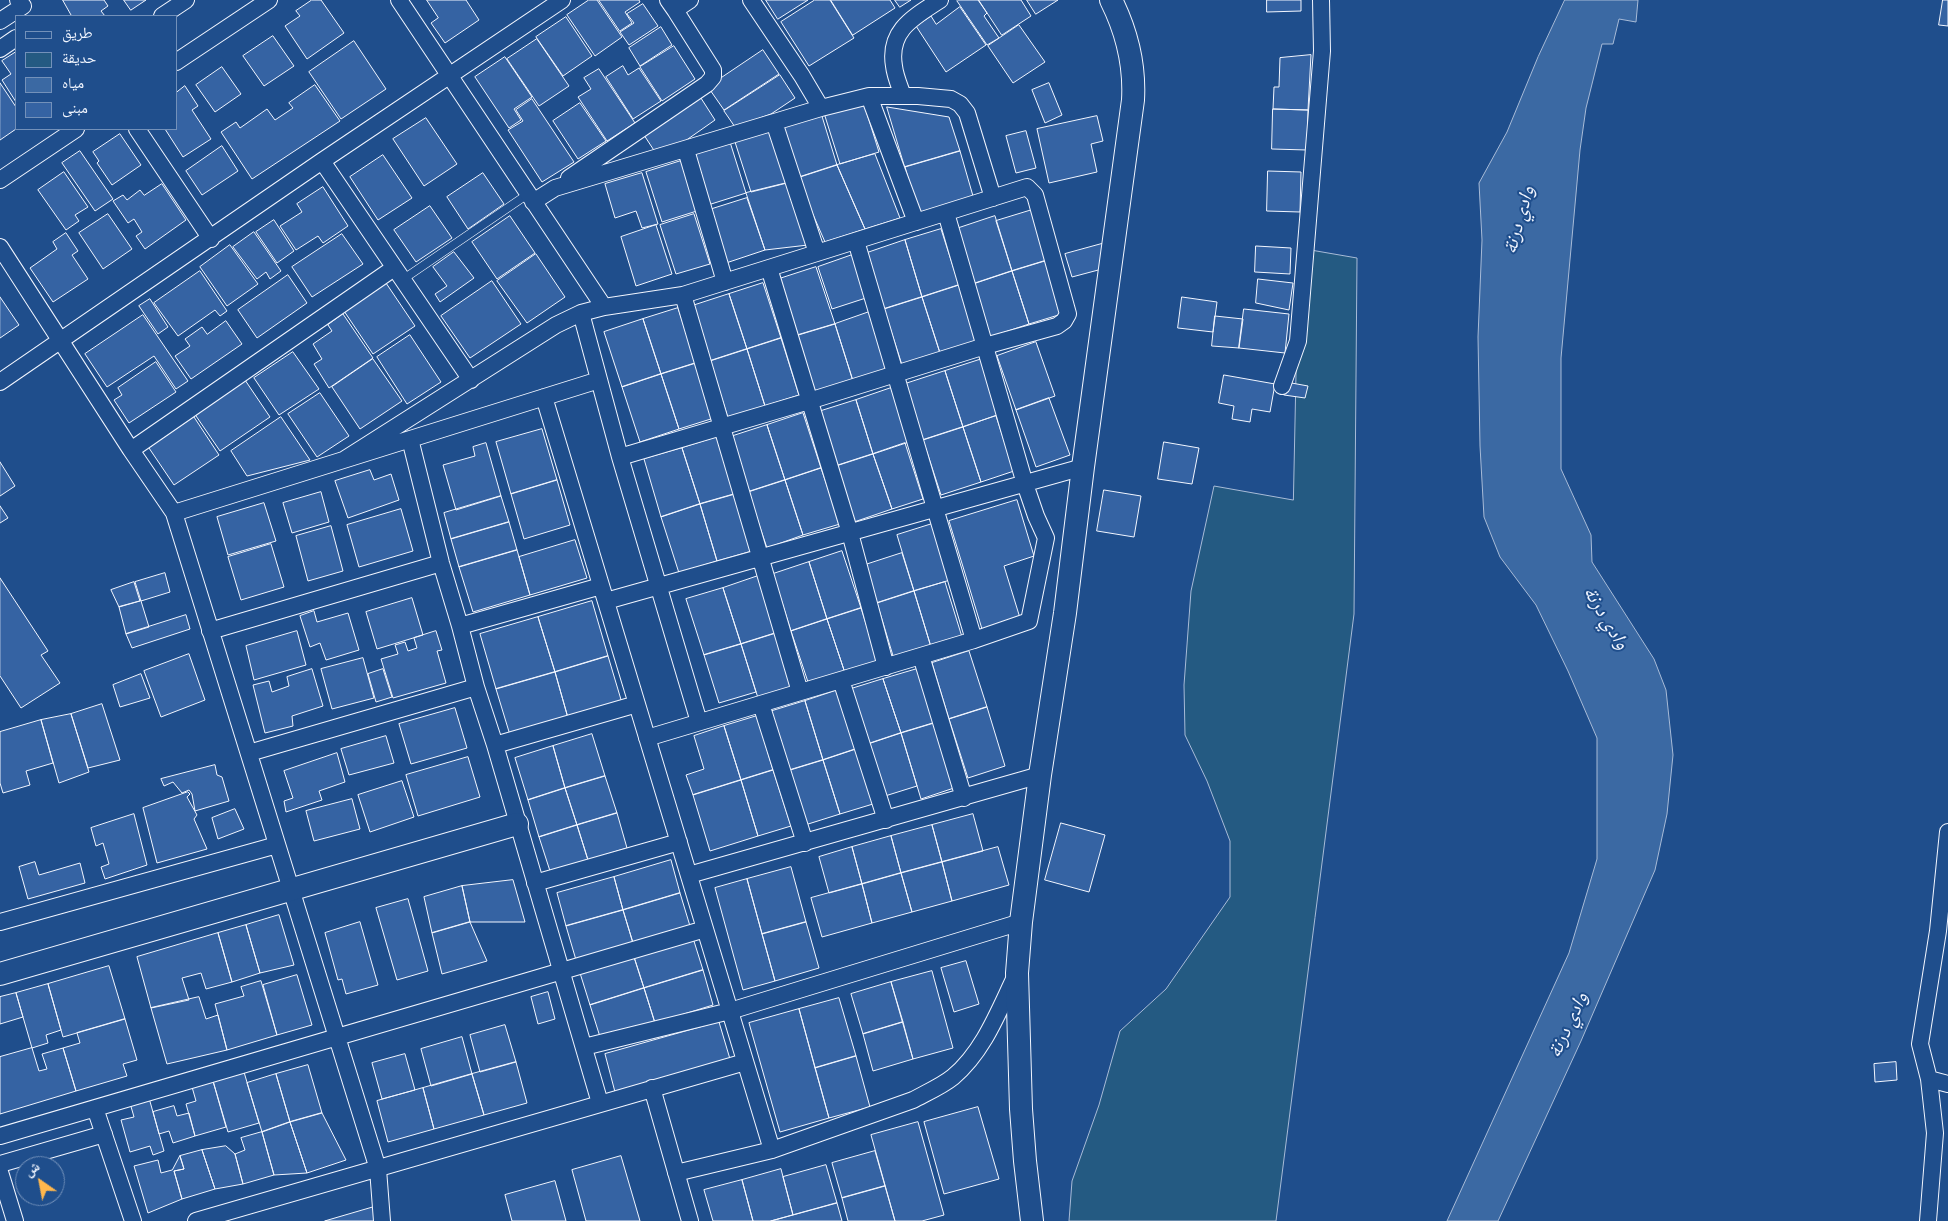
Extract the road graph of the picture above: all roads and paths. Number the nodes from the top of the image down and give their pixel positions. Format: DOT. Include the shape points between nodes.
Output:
graph roads {
  1 [pos="186,0"];
  2 [pos="269,0"];
  3 [pos="399,0"];
  4 [pos="562,0"];
  5 [pos="690,0"];
  6 [pos="751,0"];
  7 [pos="940,0"];
  8 [pos="1111,0"];
  9 [pos="1321,0"];
  10 [pos="25,5"];
  11 [pos="672,5"];
  12 [pos="164,15"];
  13 [pos="0,21"];
  14 [pos="15,39"];
  15 [pos="0,49"];
  16 [pos="178,61"];
  17 [pos="449,76"];
  18 [pos="869,96"];
  19 [pos="903,96"];
  20 [pos="821,108"];
  21 [pos="774,122"];
  22 [pos="75,130"];
  23 [pos="138,130"];
  24 [pos="686,150"];
  25 [pos="322,161"];
  26 [pos="0,180"];
  27 [pos="555,188"];
  28 [pos="530,198"];
  29 [pos="993,198"];
  30 [pos="946,213"];
  31 [pos="916,222"];
  32 [pos="211,239"];
  33 [pos="856,241"];
  34 [pos="0,247"];
  35 [pos="817,253"];
  36 [pos="769,268"];
  37 [pos="398,274"];
  38 [pos="725,282"];
  39 [pos="683,295"];
  40 [pos="604,307"];
  41 [pos="581,313"];
  42 [pos="61,341"];
  43 [pos="985,346"];
  44 [pos="895,374"];
  45 [pos="471,380"];
  46 [pos="599,380"];
  47 [pos="0,382"];
  48 [pos="1282,386"];
  49 [pos="544,397"];
  50 [pos="810,401"];
  51 [pos="722,426"];
  52 [pos="410,439"];
  53 [pos="131,450"];
  54 [pos="620,457"];
  55 [pos="345,459"];
  56 [pos="1083,467"];
  57 [pos="1025,484"];
  58 [pos="935,509"];
  59 [pos="174,513"];
  60 [pos="850,533"];
  61 [pos="762,558"];
  62 [pos="441,563"];
  63 [pos="601,586"];
  64 [pos="659,587"];
  65 [pos="606,601"];
  66 [pos="460,626"];
  67 [pos="210,631"];
  68 [pos="974,640"];
  69 [pos="921,656"];
  70 [pos="886,667"];
  71 [pos="841,680"];
  72 [pos="476,686"];
  73 [pos="800,692"];
  74 [pos="637,704"];
  75 [pos="760,704"];
  76 [pos="699,722"];
  77 [pos="648,738"];
  78 [pos="495,745"];
  79 [pos="248,753"];
  80 [pos="1040,775"];
  81 [pos="964,798"];
  82 [pos="886,820"];
  83 [pos="517,824"];
  84 [pos="1948,833"];
  85 [pos="679,842"];
  86 [pos="805,843"];
  87 [pos="277,845"];
  88 [pos="689,875"];
  89 [pos="535,883"];
  90 [pos="291,890"];
  91 [pos="0,922"];
  92 [pos="1021,922"];
  93 [pos="705,929"];
  94 [pos="1943,932"];
  95 [pos="561,971"];
  96 [pos="1017,973"];
  97 [pos="0,974"];
  98 [pos="730,1011"];
  99 [pos="337,1037"];
  100 [pos="584,1047"];
  101 [pos="745,1062"];
  102 [pos="1929,1080"];
  103 [pos="1948,1084"];
  104 [pos="652,1088"];
  105 [pos="600,1103"];
  106 [pos="96,1108"];
  107 [pos="104,1134"];
  108 [pos="0,1136"];
  109 [pos="772,1150"];
  110 [pos="0,1164"];
  111 [pos="378,1169"];
  112 [pos="0,1172"];
  113 [pos="676,1173"];
  114 [pos="15,1221"];
  115 [pos="133,1221"];
  116 [pos="196,1221"];
  117 [pos="382,1221"];
  118 [pos="690,1221"];
  119 [pos="1032,1221"];
  120 [pos="1928,1221"];
  1 -- 12 [label="street"];
  2 -- 16 [label="street"];
  3 -- 17 [label="street"];
  4 -- 17 [label="street"];
  5 -- 11 [label="street"];
  6 -- 20 [label="street"];
  7 -- 19 [label="street" via="905,25 894,42 894,66"];
  8 -- 56 [label="street" via="1132,61 1133,100"];
  9 -- 48 [label="street" via="1322,51 1298,342"];
  10 -- 13 [label="street"];
  11 -- 27 [label="street" via="713,70 713,77"];
  14 -- 15 [label="street"];
  17 -- 25 [label="street"];
  17 -- 28 [label="street"];
  18 -- 19 [label="street"];
  18 -- 20 [label="street"];
  18 -- 31 [label="street"];
  19 -- 29 [label="street" via="951,99 960,104 967,113"];
  20 -- 21 [label="street"];
  21 -- 24 [label="street"];
  21 -- 35 [label="street"];
  22 -- 26 [label="street"];
  23 -- 32 [label="street"];
  24 -- 27 [label="street"];
  24 -- 38 [label="street"];
  25 -- 32 [label="street"];
  25 -- 37 [label="street"];
  27 -- 28 [label="street"];
  28 -- 37 [label="lane"];
  28 -- 40 [label="street"];
  29 -- 30 [label="street"];
  29 -- 43 [label="street" via="1027,187 1035,195 1068,314 1057,326"];
  30 -- 31 [label="street"];
  30 -- 43 [label="street"];
  31 -- 33 [label="street"];
  32 -- 42 [label="street"];
  33 -- 35 [label="street"];
  33 -- 44 [label="street"];
  34 -- 42 [label="street"];
  35 -- 36 [label="street"];
  36 -- 38 [label="street"];
  36 -- 50 [label="street"];
  37 -- 45 [label="street"];
  37 -- 53 [label="street"];
  38 -- 39 [label="street"];
  39 -- 40 [label="street"];
  39 -- 51 [label="street"];
  40 -- 41 [label="street"];
  41 -- 45 [label="street" via="556,325"];
  41 -- 46 [label="street"];
  42 -- 47 [label="street"];
  42 -- 53 [label="street"];
  43 -- 44 [label="street"];
  43 -- 57 [label="street"];
  44 -- 50 [label="street"];
  44 -- 58 [label="street"];
  45 -- 55 [label="street"];
  46 -- 49 [label="street"];
  46 -- 54 [label="street"];
  49 -- 52 [label="street"];
  49 -- 63 [label="street"];
  50 -- 51 [label="street"];
  50 -- 60 [label="street"];
  51 -- 54 [label="street"];
  51 -- 61 [label="street"];
  52 -- 55 [label="street"];
  52 -- 62 [label="street"];
  53 -- 59 [label="street"];
  54 -- 64 [label="street"];
  55 -- 59 [label="street"];
  56 -- 57 [label="street"];
  56 -- 80 [label="street"];
  57 -- 58 [label="street"];
  57 -- 68 [label="street" via="1046,538 1029,620"];
  58 -- 60 [label="street"];
  58 -- 68 [label="street"];
  59 -- 67 [label="street"];
  60 -- 61 [label="street"];
  60 -- 70 [label="street"];
  61 -- 64 [label="street"];
  61 -- 73 [label="street"];
  62 -- 66 [label="street"];
  62 -- 67 [label="street"];
  63 -- 65 [label="street"];
  63 -- 66 [label="street"];
  64 -- 65 [label="street"];
  64 -- 76 [label="street"];
  65 -- 74 [label="street"];
  66 -- 72 [label="street"];
  67 -- 79 [label="street"];
  68 -- 69 [label="street"];
  69 -- 70 [label="street"];
  69 -- 81 [label="street"];
  70 -- 71 [label="street"];
  71 -- 73 [label="street"];
  71 -- 82 [label="street"];
  72 -- 78 [label="street"];
  72 -- 79 [label="street"];
  73 -- 75 [label="street"];
  74 -- 77 [label="street"];
  74 -- 78 [label="street"];
  75 -- 76 [label="street"];
  75 -- 86 [label="street"];
  76 -- 77 [label="street"];
  77 -- 85 [label="street"];
  78 -- 83 [label="street"];
  79 -- 87 [label="street"];
  80 -- 81 [label="street"];
  80 -- 92 [label="street"];
  81 -- 82 [label="street"];
  82 -- 86 [label="street"];
  83 -- 89 [label="street"];
  83 -- 90 [label="street"];
  84 -- 94 [label="street"];
  85 -- 88 [label="street"];
  85 -- 89 [label="street"];
  86 -- 88 [label="street"];
  87 -- 90 [label="street"];
  87 -- 91 [label="street"];
  88 -- 93 [label="street"];
  89 -- 95 [label="street"];
  90 -- 97 [label="street"];
  90 -- 99 [label="street"];
  92 -- 96 [label="street"];
  92 -- 98 [label="street"];
  93 -- 95 [label="street"];
  93 -- 98 [label="street"];
  94 -- 102 [label="street" via="1920,1044"];
  95 -- 99 [label="street"];
  95 -- 100 [label="street"];
  96 -- 109 [label="street" via="994,1022 972,1057 953,1077 913,1100"];
  96 -- 119 [label="street" via="1021,1109"];
  98 -- 100 [label="street"];
  98 -- 101 [label="street"];
  99 -- 106 [label="street"];
  99 -- 111 [label="street"];
  100 -- 105 [label="street"];
  101 -- 104 [label="street"];
  101 -- 109 [label="street"];
  102 -- 103 [label="street"];
  102 -- 120 [label="street" via="1935,1133"];
  104 -- 105 [label="street"];
  104 -- 113 [label="street"];
  105 -- 111 [label="street"];
  106 -- 107 [label="street"];
  106 -- 108 [label="street"];
  107 -- 110 [label="street"];
  107 -- 115 [label="street"];
  109 -- 113 [label="street"];
  111 -- 116 [label="street"];
  111 -- 117 [label="street"];
  112 -- 114 [label="street"];
  113 -- 118 [label="street"];
}
